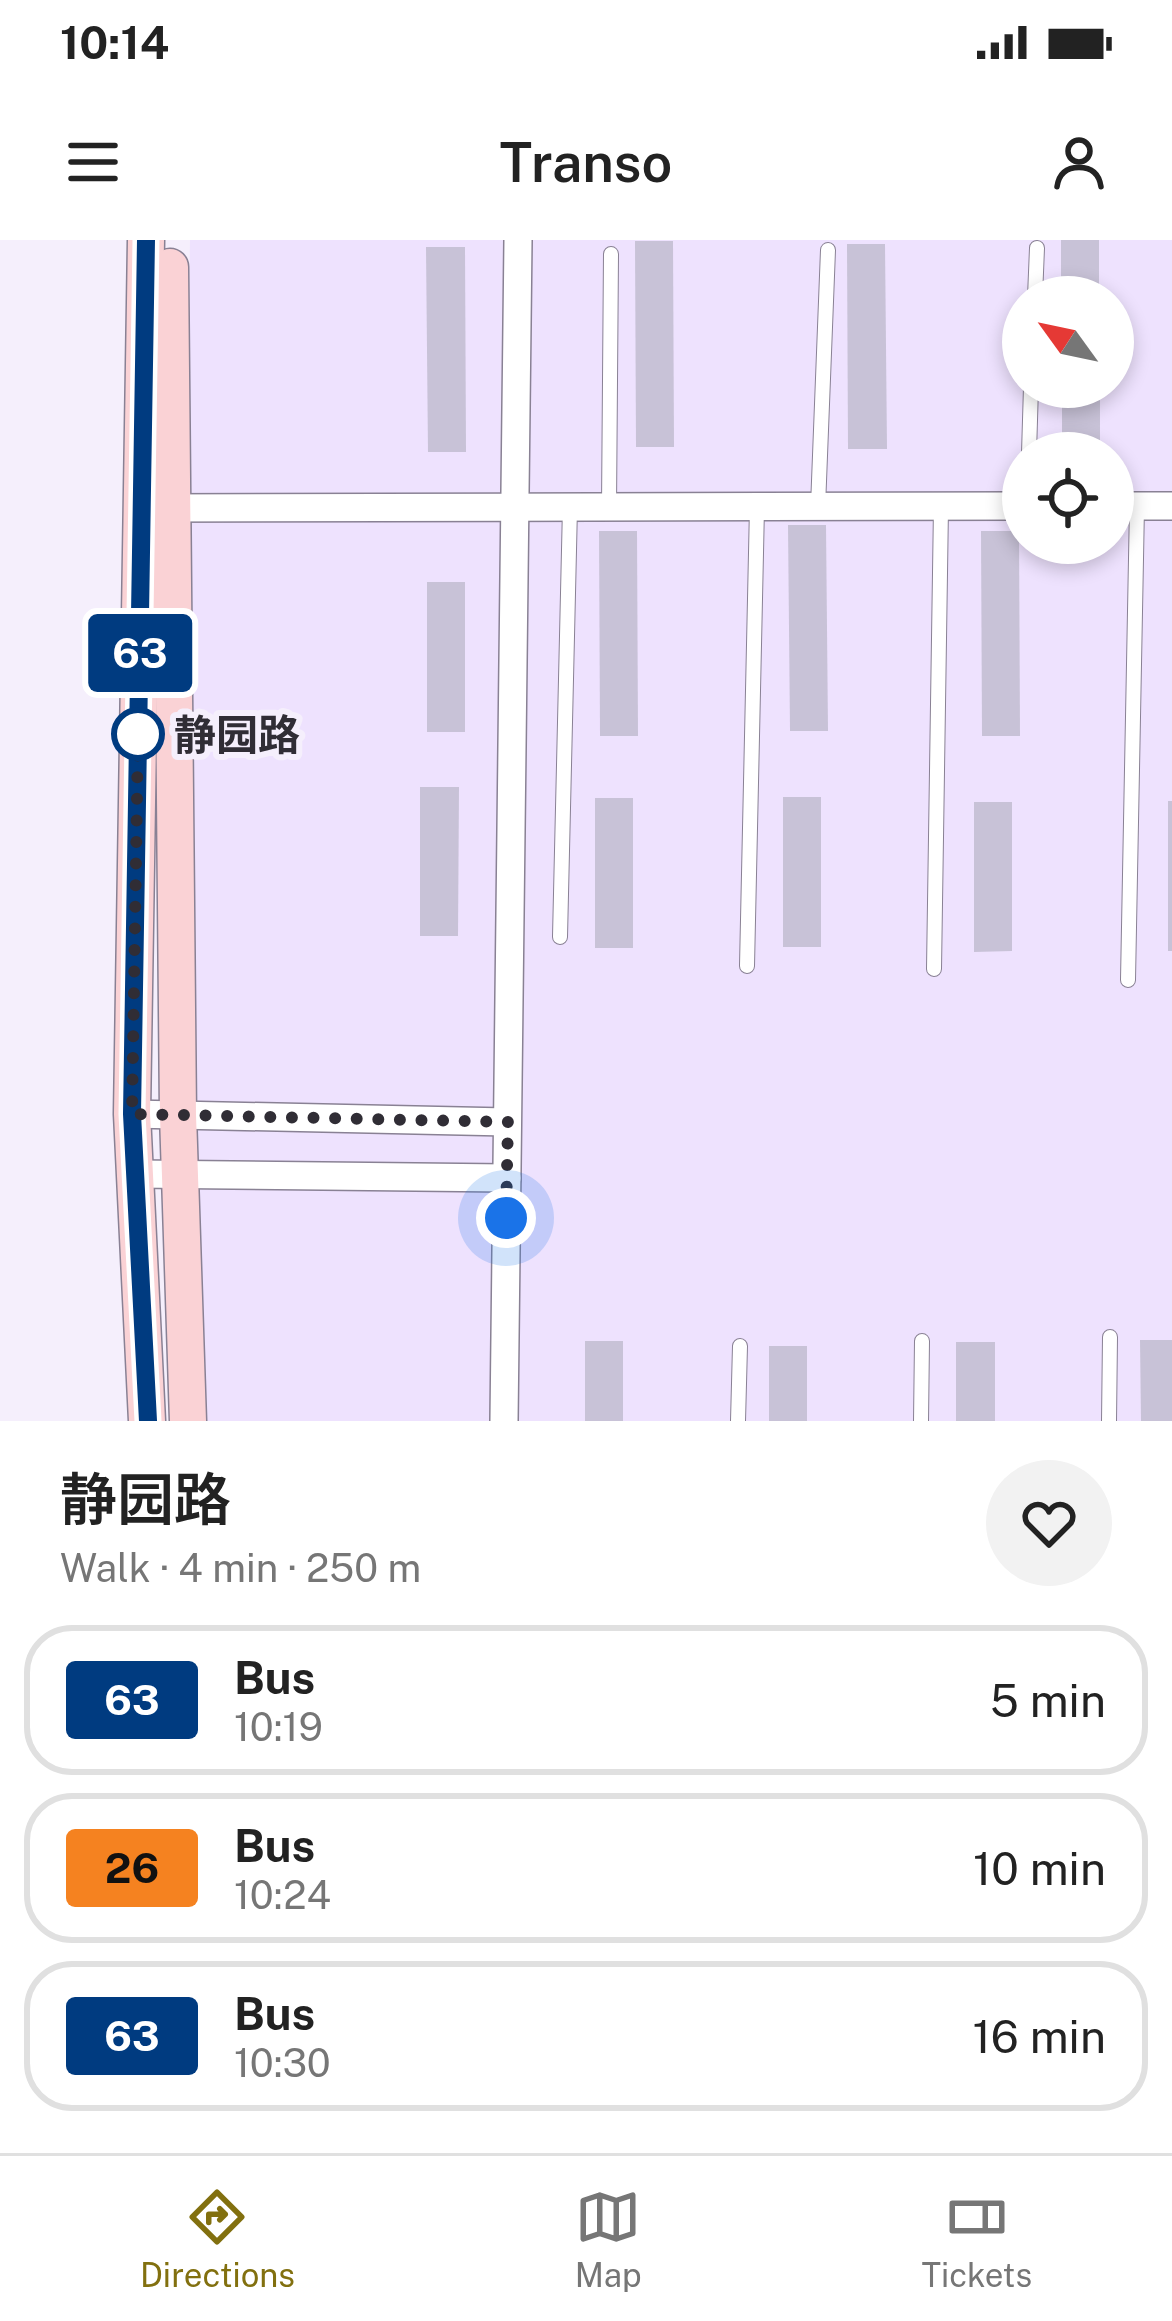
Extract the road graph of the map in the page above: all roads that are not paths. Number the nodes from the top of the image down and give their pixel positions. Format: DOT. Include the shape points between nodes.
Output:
graph roads {
  1 [pos="146,240"];
  2 [pos="169,240"];
  3 [pos="518,240"];
  4 [pos="1036,248"];
  5 [pos="828,250"];
  6 [pos="611,254"];
  7 [pos="1035,276"];
  8 [pos="1002,506"];
  9 [pos="1134,506"];
  10 [pos="1172,506"];
  11 [pos="514,507"];
  12 [pos="570,507"];
  13 [pos="609,507"];
  14 [pos="757,507"];
  15 [pos="818,507"];
  16 [pos="941,507"];
  17 [pos="157,508"];
  18 [pos="1125,564"];
  19 [pos="560,937"];
  20 [pos="747,966"];
  21 [pos="934,969"];
  22 [pos="1128,980"];
  23 [pos="132,1114"];
  24 [pos="178,1115"];
  25 [pos="508,1122"];
  26 [pos="136,1174"];
  27 [pos="180,1175"];
  28 [pos="507,1178"];
  29 [pos="1110,1337"];
  30 [pos="922,1341"];
  31 [pos="740,1346"];
  32 [pos="148,1421"];
  33 [pos="188,1421"];
  34 [pos="504,1421"];
  35 [pos="739,1421"];
  36 [pos="921,1421"];
  37 [pos="1109,1421"];
  1 -- 17 [label="street"];
  2 -- 17 [label="street"];
  3 -- 11 [label="street"];
  4 -- 7 [label="lane"];
  5 -- 15 [label="lane"];
  6 -- 13 [label="lane"];
  8 -- 16 [label="street"];
  9 -- 10 [label="street"];
  11 -- 12 [label="street"];
  11 -- 17 [label="street"];
  11 -- 25 [label="street"];
  12 -- 13 [label="street"];
  12 -- 19 [label="lane"];
  13 -- 14 [label="street"];
  14 -- 15 [label="street"];
  14 -- 20 [label="lane"];
  15 -- 16 [label="street"];
  16 -- 21 [label="lane"];
  17 -- 23 [label="street"];
  17 -- 24 [label="street"];
  18 -- 22 [label="lane"];
  23 -- 24 [label="street"];
  23 -- 26 [label="street"];
  24 -- 25 [label="street"];
  24 -- 27 [label="street"];
  25 -- 28 [label="street"];
  26 -- 27 [label="street"];
  26 -- 32 [label="street"];
  27 -- 28 [label="street"];
  27 -- 33 [label="street"];
  28 -- 34 [label="street"];
  29 -- 37 [label="lane"];
  30 -- 36 [label="lane"];
  31 -- 35 [label="lane"];
}
